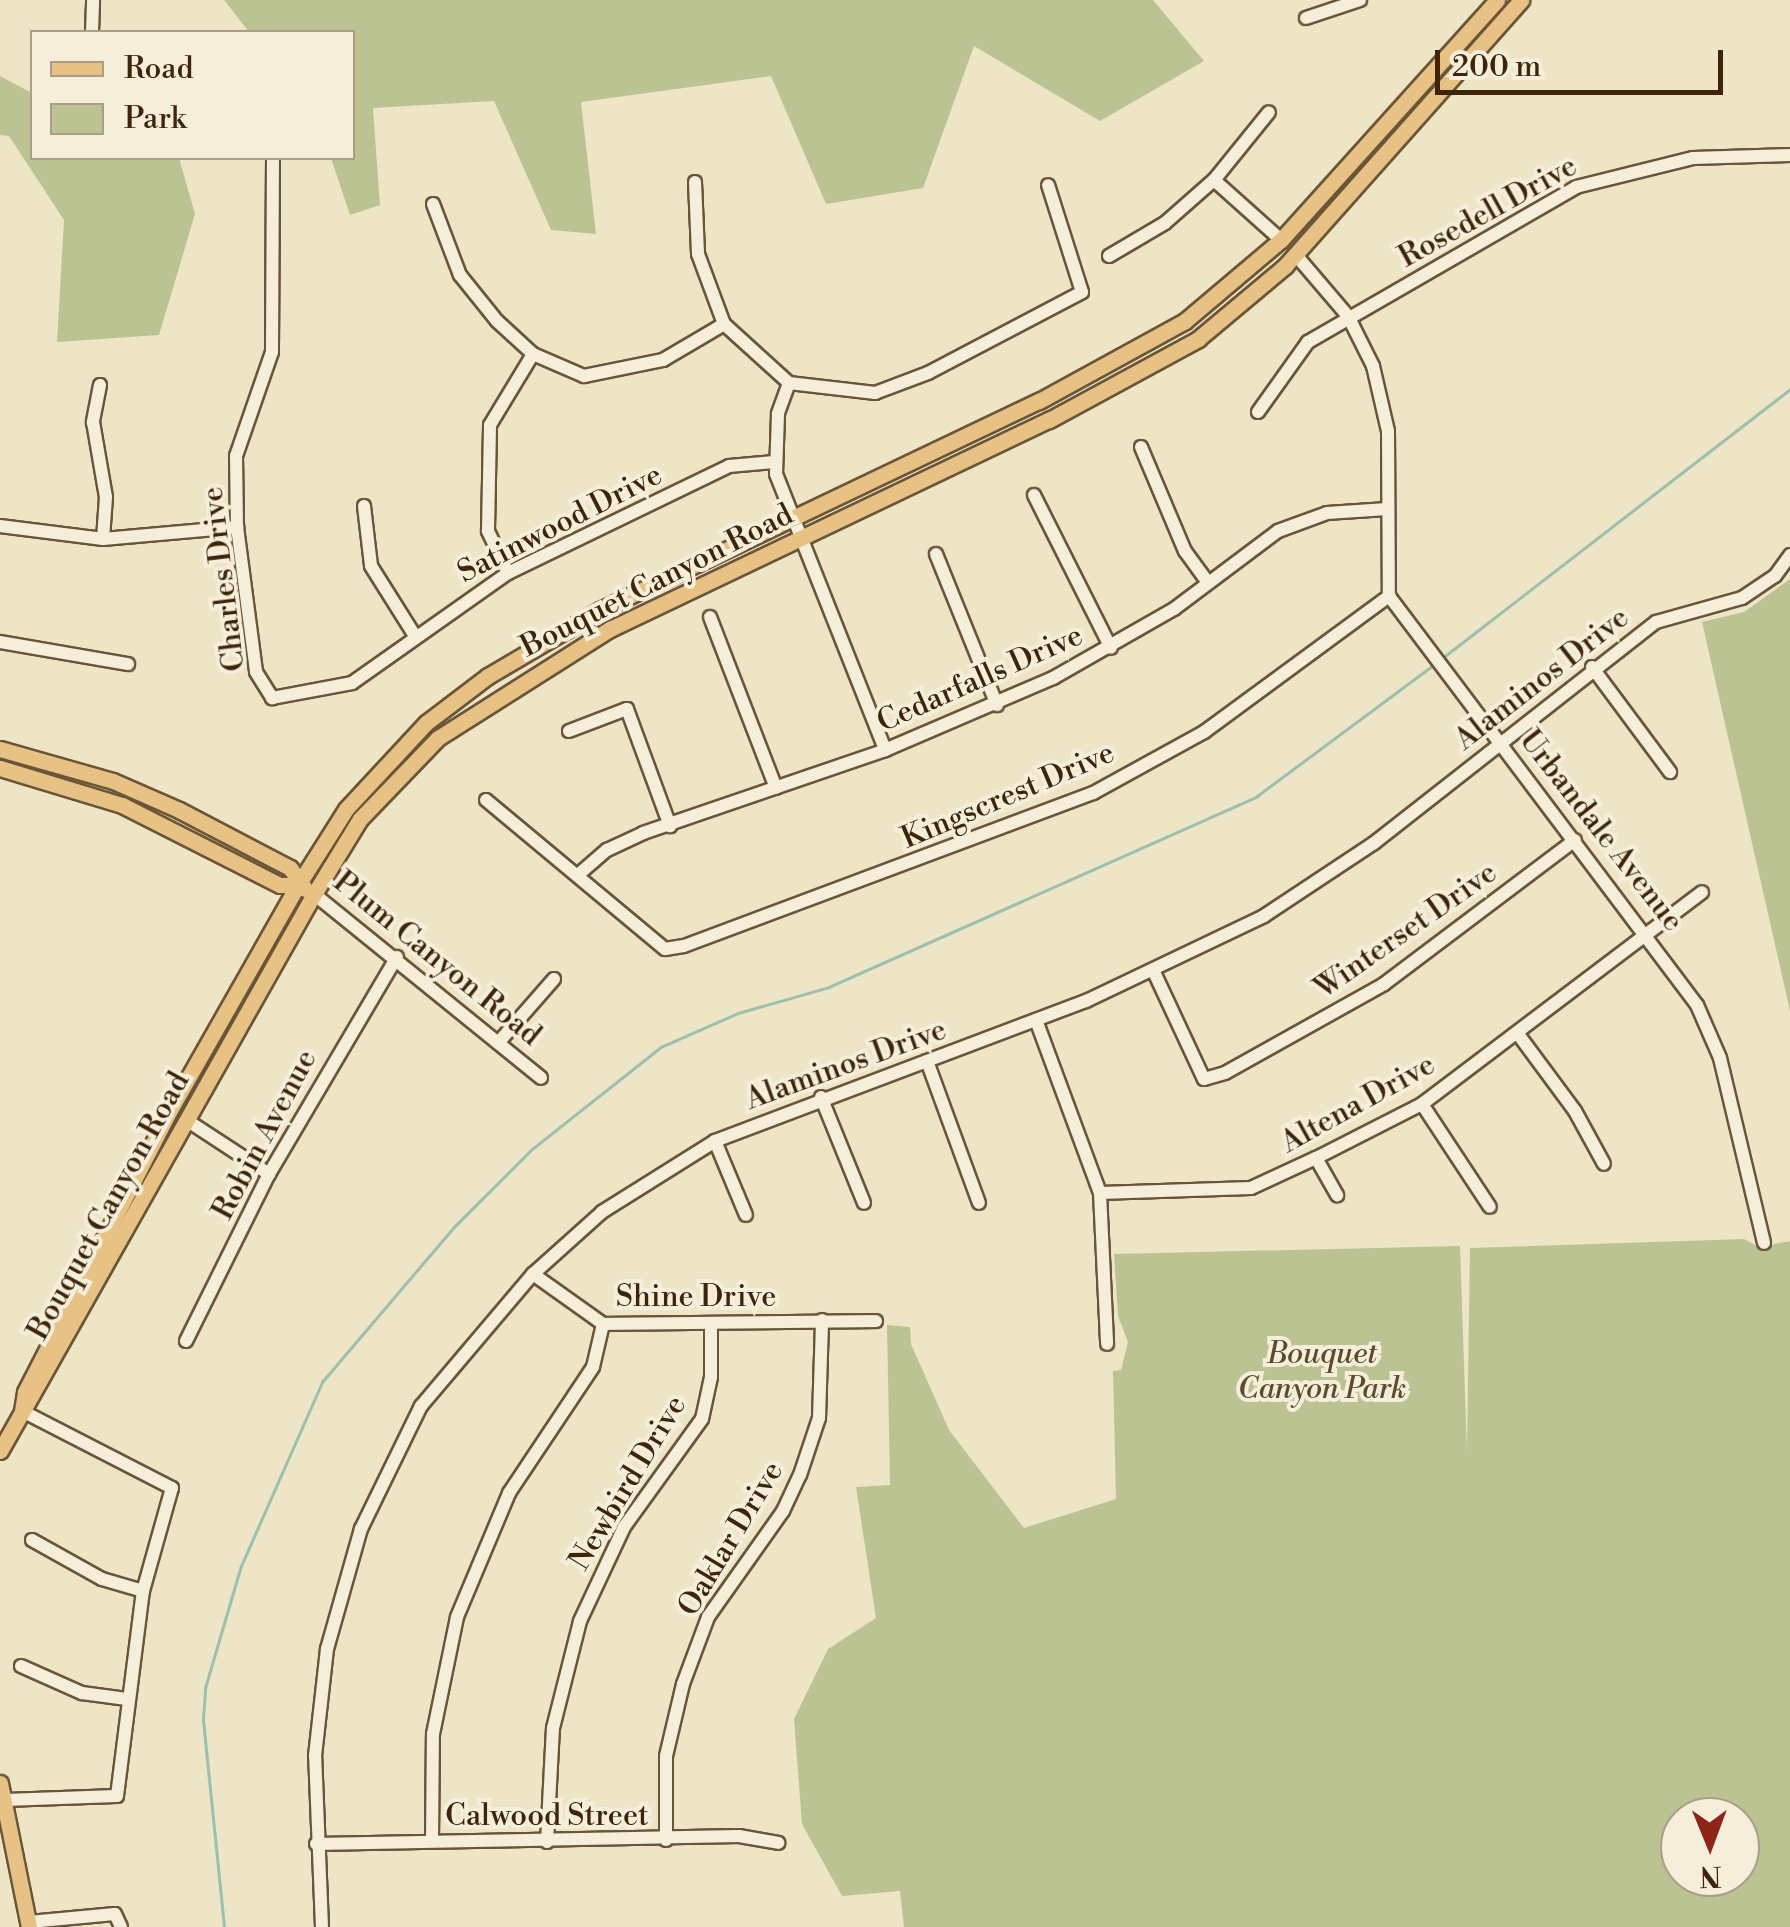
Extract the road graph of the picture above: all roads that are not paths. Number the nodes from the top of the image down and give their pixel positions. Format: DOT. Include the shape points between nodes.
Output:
graph roads {
  1 [pos="93,0"];
  2 [pos="1360,0"];
  3 [pos="1497,0"];
  4 [pos="1521,0"];
  5 [pos="1306,18"];
  6 [pos="1476,23"];
  7 [pos="92,30"];
  8 [pos="1269,112"];
  9 [pos="1420,116"];
  10 [pos="1790,154"];
  11 [pos="273,160"];
  12 [pos="1214,180"];
  13 [pos="695,182"];
  14 [pos="1048,185"];
  15 [pos="432,204"];
  16 [pos="1281,240"];
  17 [pos="1296,254"];
  18 [pos="1108,256"];
  19 [pos="1348,316"];
  20 [pos="724,324"];
  21 [pos="533,354"];
  22 [pos="789,382"];
  23 [pos="100,385"];
  24 [pos="1258,412"];
  25 [pos="1141,447"];
  26 [pos="774,462"];
  27 [pos="1034,495"];
  28 [pos="364,506"];
  29 [pos="1387,510"];
  30 [pos="791,518"];
  31 [pos="0,526"];
  32 [pos="237,527"];
  33 [pos="104,539"];
  34 [pos="802,540"];
  35 [pos="936,554"];
  36 [pos="1790,555"];
  37 [pos="508,574"];
  38 [pos="1206,580"];
  39 [pos="1389,596"];
  40 [pos="710,616"];
  41 [pos="415,636"];
  42 [pos="0,642"];
  43 [pos="1111,648"];
  44 [pos="128,664"];
  45 [pos="1592,667"];
  46 [pos="272,698"];
  47 [pos="998,704"];
  48 [pos="569,731"];
  49 [pos="1500,741"];
  50 [pos="0,749"];
  51 [pos="884,750"];
  52 [pos="0,768"];
  53 [pos="1670,772"];
  54 [pos="776,788"];
  55 [pos="486,800"];
  56 [pos="670,826"];
  57 [pos="1575,840"];
  58 [pos="579,874"];
  59 [pos="298,884"];
  60 [pos="1702,892"];
  61 [pos="314,894"];
  62 [pos="1647,932"];
  63 [pos="397,957"];
  64 [pos="1154,972"];
  65 [pos="554,978"];
  66 [pos="1036,1020"];
  67 [pos="1518,1034"];
  68 [pos="498,1043"];
  69 [pos="202,1052"];
  70 [pos="926,1061"];
  71 [pos="541,1078"];
  72 [pos="210,1081"];
  73 [pos="821,1097"];
  74 [pos="1422,1104"];
  75 [pos="188,1120"];
  76 [pos="715,1142"];
  77 [pos="1316,1158"];
  78 [pos="1604,1164"];
  79 [pos="269,1174"];
  80 [pos="128,1191"];
  81 [pos="1100,1193"];
  82 [pos="1337,1196"];
  83 [pos="144,1200"];
  84 [pos="864,1203"];
  85 [pos="979,1203"];
  86 [pos="1490,1207"];
  87 [pos="746,1216"];
  88 [pos="1764,1242"];
  89 [pos="533,1274"];
  90 [pos="822,1320"];
  91 [pos="876,1321"];
  92 [pos="602,1324"];
  93 [pos="711,1325"];
  94 [pos="186,1342"];
  95 [pos="1107,1344"];
  96 [pos="22,1410"];
  97 [pos="0,1451"];
  98 [pos="32,1540"];
  99 [pos="143,1591"];
  100 [pos="21,1666"];
  101 [pos="127,1698"];
  102 [pos="0,1783"];
  103 [pos="4,1800"];
  104 [pos="666,1840"];
  105 [pos="432,1842"];
  106 [pos="548,1842"];
  107 [pos="778,1843"];
  108 [pos="316,1844"];
  109 [pos="29,1925"];
  110 [pos="122,1927"];
  111 [pos="322,1927"];
  1 -- 7 [label="street"];
  2 -- 5 [label="street"];
  3 -- 6 [label="main road, Bouquet Canyon Road"];
  4 -- 9 [label="main road, Bouquet Canyon Road"];
  6 -- 9 [label="main road" via="1467,47 1406,117"];
  6 -- 16 [label="main road, Bouquet Canyon Road"];
  8 -- 12 [label="street"];
  9 -- 17 [label="main road, Bouquet Canyon Road"];
  10 -- 19 [label="street, Rosedell Drive" via="1678,160 1576,187"];
  11 -- 32 [label="street, Charles Drive" via="274,336 236,456"];
  12 -- 16 [label="street"];
  12 -- 18 [label="street" via="1166,223"];
  13 -- 20 [label="street" via="698,254"];
  14 -- 22 [label="street" via="1082,292 928,373 874,392"];
  15 -- 21 [label="street" via="460,275"];
  16 -- 17 [label="main road"];
  16 -- 30 [label="main road, Bouquet Canyon Road" via="1185,322 1132,353"];
  17 -- 19 [label="street"];
  17 -- 34 [label="main road, Bouquet Canyon Road" via="1198,339"];
  19 -- 24 [label="street, Rosedell Drive" via="1296,353"];
  19 -- 29 [label="street" via="1373,366 1388,431"];
  20 -- 21 [label="street" via="662,360 622,373 584,376"];
  20 -- 22 [label="street"];
  21 -- 37 [label="street" via="490,425 488,532"];
  22 -- 26 [label="street"];
  23 -- 33 [label="street" via="93,422 106,497"];
  25 -- 38 [label="street" via="1186,551"];
  26 -- 30 [label="street"];
  26 -- 37 [label="street, Satinwood Drive" via="729,466"];
  27 -- 43 [label="street"];
  28 -- 41 [label="street" via="371,566"];
  29 -- 38 [label="street, Cedarfalls Drive" via="1328,513 1278,531"];
  29 -- 39 [label="street"];
  30 -- 34 [label="street"];
  30 -- 59 [label="main road, Bouquet Canyon Road" via="600,610 488,676 387,762 346,809"];
  31 -- 33 [label="street"];
  32 -- 33 [label="street"];
  32 -- 46 [label="street, Charles Drive" via="256,672"];
  34 -- 51 [label="street"];
  34 -- 61 [label="main road, Bouquet Canyon Road" via="610,629 438,738 360,819"];
  35 -- 47 [label="street"];
  36 -- 45 [label="street, Alaminos Drive" via="1775,576 1742,598 1656,622"];
  37 -- 41 [label="street, Satinwood Drive"];
  38 -- 43 [label="street, Cedarfalls Drive"];
  39 -- 49 [label="street, Urbandale Avenue"];
  39 -- 58 [label="street, Kingscrest Drive" via="1204,732 1093,793 665,949"];
  40 -- 54 [label="street"];
  41 -- 46 [label="street, Satinwood Drive" via="352,683"];
  42 -- 44 [label="street"];
  43 -- 47 [label="street, Cedarfalls Drive"];
  45 -- 49 [label="street, Alaminos Drive"];
  45 -- 53 [label="street"];
  47 -- 51 [label="street, Cedarfalls Drive"];
  48 -- 56 [label="street" via="626,709"];
  49 -- 57 [label="street, Urbandale Avenue"];
  49 -- 64 [label="street, Alaminos Drive" via="1320,882"];
  50 -- 59 [label="main road, Plum Canyon Road" via="113,781 179,810 290,868"];
  51 -- 54 [label="street, Cedarfalls Drive"];
  52 -- 59 [label="main road, Plum Canyon Road" via="122,805 280,885"];
  54 -- 56 [label="street, Cedarfalls Drive"];
  55 -- 58 [label="street"];
  56 -- 58 [label="street, Cedarfalls Drive" via="607,850"];
  57 -- 62 [label="street, Urbandale Avenue"];
  57 -- 64 [label="street, Winterset Drive" via="1384,984 1204,1079"];
  59 -- 61 [label="main road, Plum Canyon Road"];
  59 -- 69 [label="main road, Bouquet Canyon Road"];
  60 -- 62 [label="street, Altena Drive"];
  61 -- 63 [label="street, Plum Canyon Road"];
  61 -- 72 [label="main road, Bouquet Canyon Road"];
  62 -- 67 [label="street, Altena Drive"];
  62 -- 88 [label="street, Urbandale Avenue" via="1697,1004 1720,1058"];
  63 -- 68 [label="street, Plum Canyon Road"];
  63 -- 79 [label="street, Robin Avenue"];
  64 -- 66 [label="street, Alaminos Drive"];
  65 -- 68 [label="street"];
  66 -- 70 [label="street, Alaminos Drive"];
  66 -- 81 [label="street"];
  67 -- 74 [label="street, Altena Drive"];
  67 -- 78 [label="street" via="1576,1110"];
  68 -- 71 [label="street, Plum Canyon Road"];
  69 -- 72 [label="main road"];
  69 -- 80 [label="main road, Bouquet Canyon Road"];
  70 -- 73 [label="street, Alaminos Drive"];
  70 -- 85 [label="street"];
  72 -- 75 [label="main road, Bouquet Canyon Road"];
  73 -- 76 [label="street, Alaminos Drive"];
  73 -- 84 [label="street"];
  74 -- 77 [label="street, Altena Drive"];
  74 -- 86 [label="street"];
  75 -- 79 [label="street"];
  75 -- 83 [label="main road, Bouquet Canyon Road"];
  76 -- 87 [label="street"];
  76 -- 89 [label="street, Alaminos Drive" via="602,1212"];
  77 -- 81 [label="street, Altena Drive" via="1251,1188"];
  77 -- 82 [label="street"];
  79 -- 94 [label="street, Robin Avenue"];
  80 -- 83 [label="main road" via="131,1202"];
  80 -- 96 [label="main road, Bouquet Canyon Road" via="25,1392"];
  81 -- 95 [label="street"];
  83 -- 96 [label="main road, Bouquet Canyon Road"];
  89 -- 92 [label="street, Shine Drive"];
  89 -- 108 [label="street, Alaminos Drive" via="421,1406 360,1529 327,1649 315,1756"];
  90 -- 91 [label="street, Shine Drive"];
  90 -- 93 [label="street, Shine Drive"];
  90 -- 104 [label="street, Oaklar Drive" via="820,1418 800,1475 783,1511 708,1617 683,1684 666,1756"];
  92 -- 93 [label="street, Shine Drive"];
  92 -- 105 [label="street" via="593,1367 509,1493 457,1617 433,1734"];
  93 -- 106 [label="street, Newbird Drive" via="712,1377 702,1419 624,1527 580,1621 553,1728"];
  96 -- 97 [label="main road, Bouquet Canyon Road"];
  96 -- 99 [label="street" via="172,1488"];
  98 -- 99 [label="street" via="102,1580"];
  99 -- 101 [label="street"];
  100 -- 101 [label="street" via="82,1693"];
  101 -- 103 [label="street" via="118,1796"];
  102 -- 103 [label="main road"];
  103 -- 109 [label="main road"];
  104 -- 106 [label="street, Calwood Street"];
  104 -- 107 [label="street, Calwood Street" via="739,1836"];
  105 -- 106 [label="street, Calwood Street"];
  105 -- 108 [label="street, Calwood Street"];
  108 -- 111 [label="street, Alaminos Drive"];
  109 -- 110 [label="street" via="116,1914"];
}
